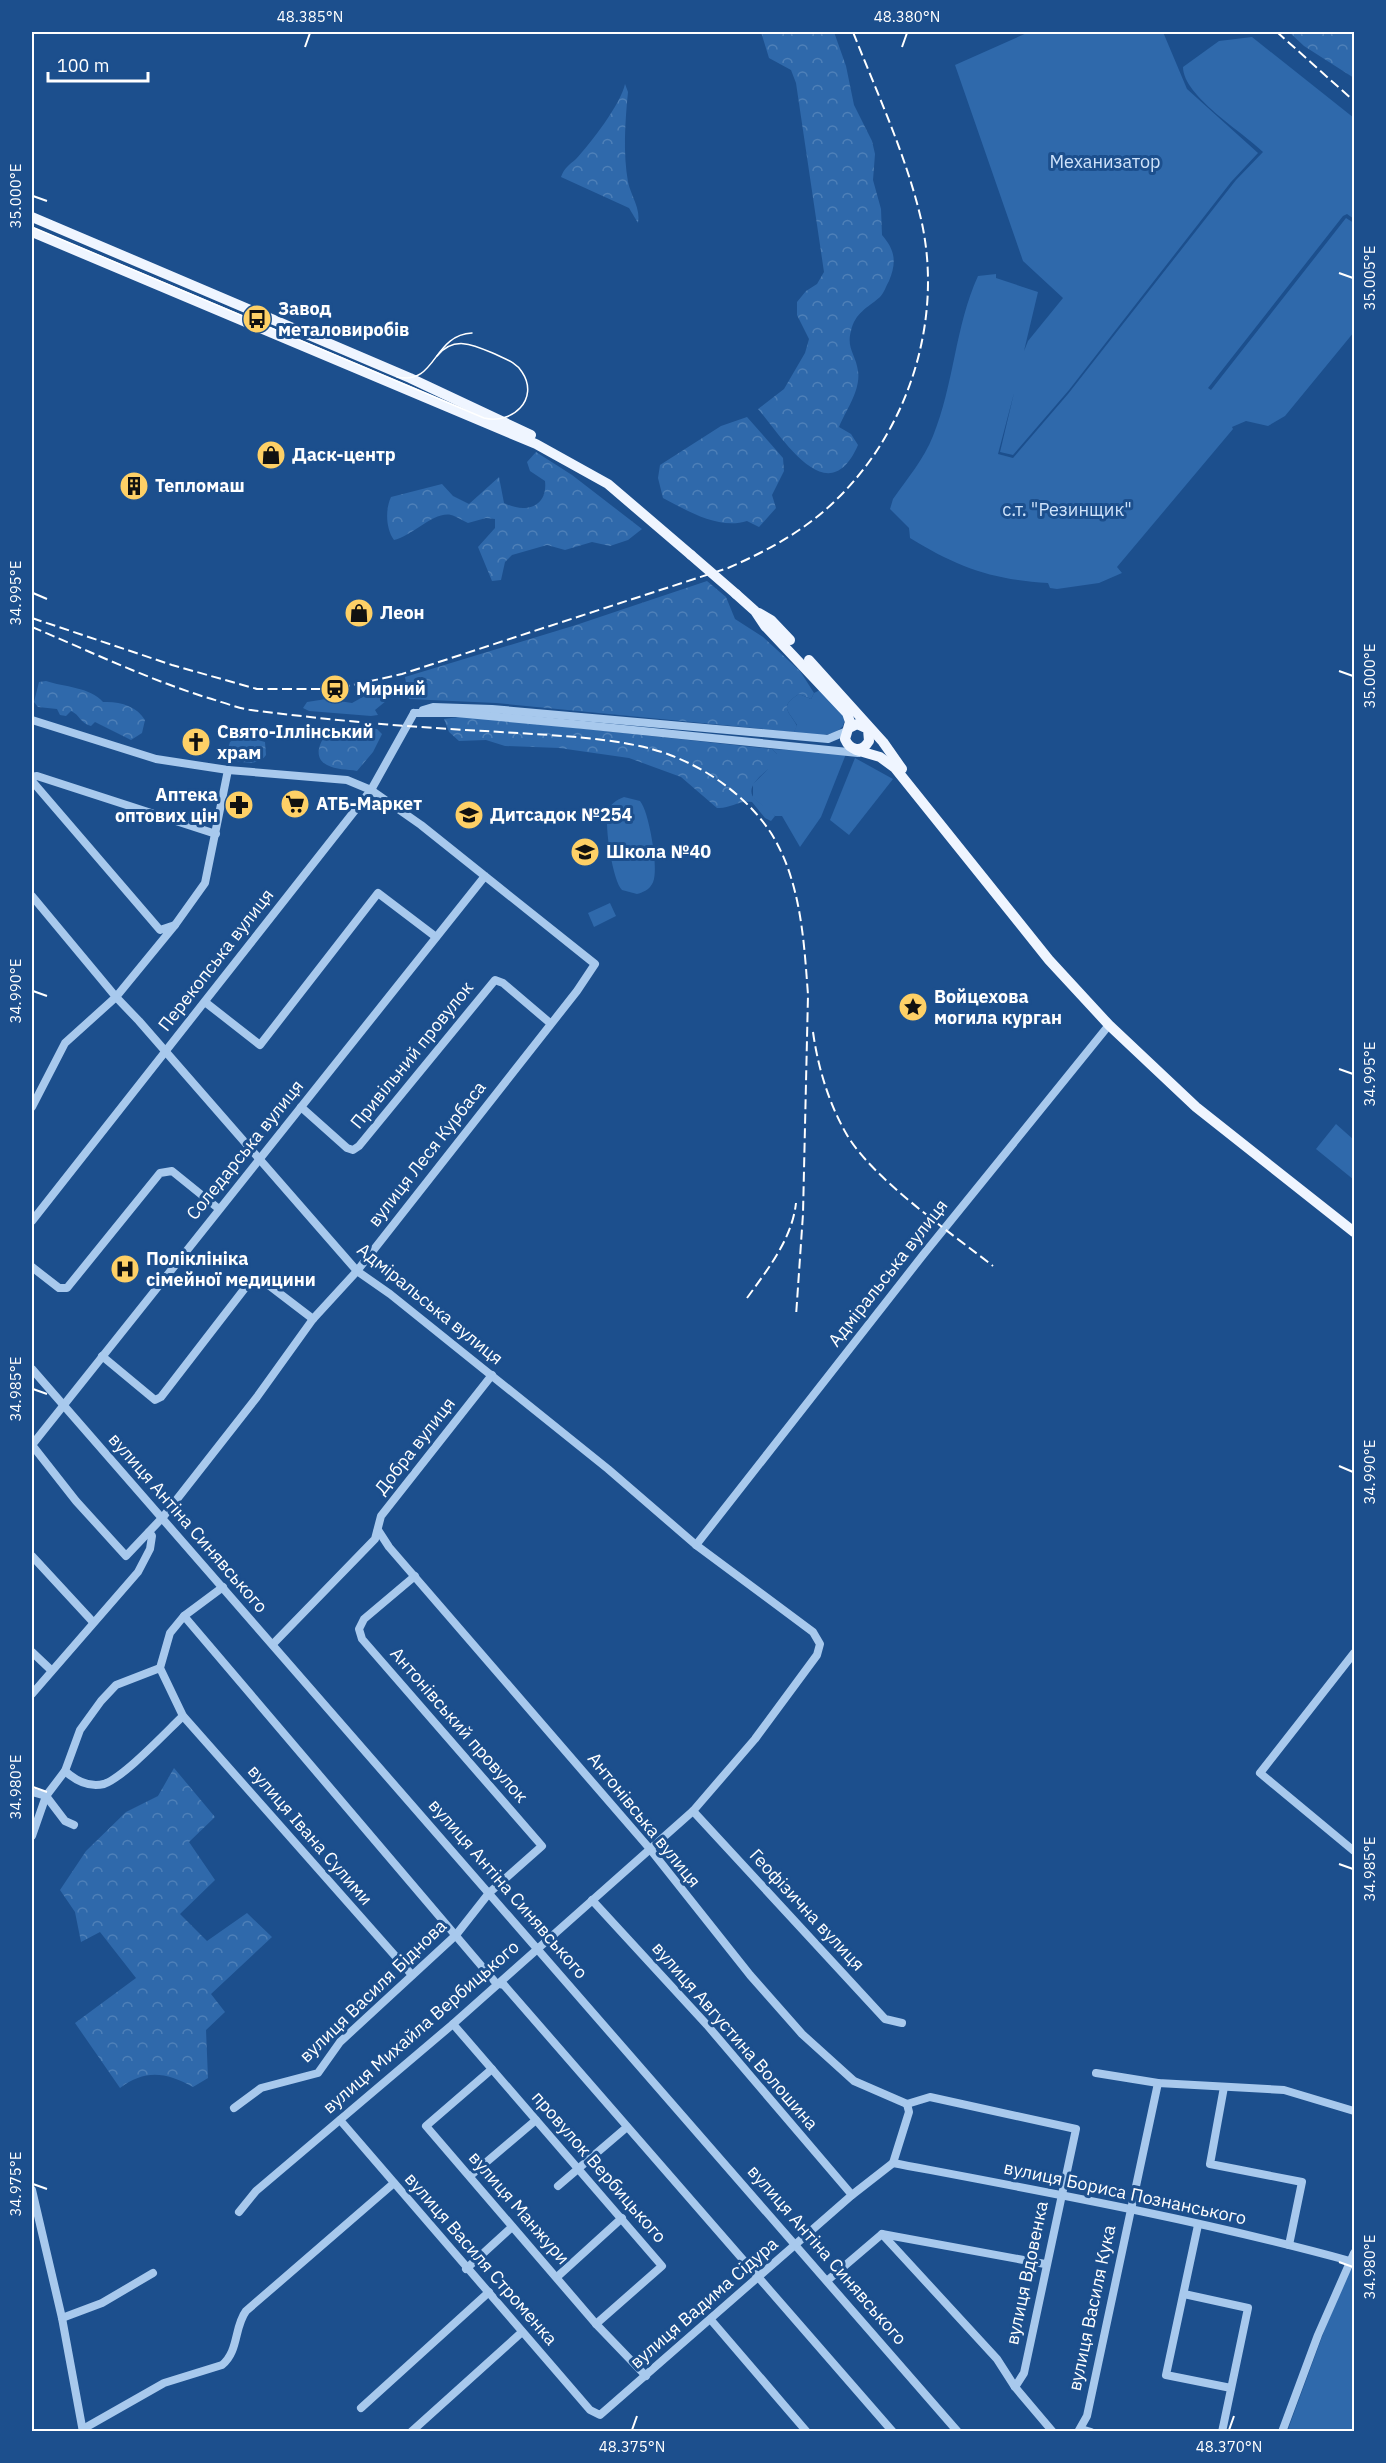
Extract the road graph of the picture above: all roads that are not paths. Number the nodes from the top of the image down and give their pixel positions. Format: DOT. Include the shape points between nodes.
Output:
graph roads {
  1 [pos="32,217"];
  2 [pos="32,232"];
  3 [pos="603,484"];
  4 [pos="755,611"];
  5 [pos="414,713"];
  6 [pos="32,720"];
  7 [pos="865,726"];
  8 [pos="848,729"];
  9 [pos="751,741"];
  10 [pos="854,749"];
  11 [pos="873,755"];
  12 [pos="902,769"];
  13 [pos="228,770"];
  14 [pos="32,779"];
  15 [pos="371,790"];
  16 [pos="917,792"];
  17 [pos="216,834"];
  18 [pos="485,876"];
  19 [pos="32,896"];
  20 [pos="175,925"];
  21 [pos="436,938"];
  22 [pos="116,997"];
  23 [pos="205,1002"];
  24 [pos="550,1023"];
  25 [pos="1109,1025"];
  26 [pos="164,1051"];
  27 [pos="32,1107"];
  28 [pos="301,1107"];
  29 [pos="259,1161"];
  30 [pos="219,1209"];
  31 [pos="32,1221"];
  32 [pos="1354,1232"];
  33 [pos="32,1267"];
  34 [pos="357,1270"];
  35 [pos="313,1319"];
  36 [pos="102,1356"];
  37 [pos="32,1369"];
  38 [pos="492,1375"];
  39 [pos="63,1405"];
  40 [pos="32,1444"];
  41 [pos="163,1517"];
  42 [pos="378,1530"];
  43 [pos="149,1532"];
  44 [pos="696,1545"];
  45 [pos="32,1556"];
  46 [pos="415,1576"];
  47 [pos="223,1587"];
  48 [pos="184,1616"];
  49 [pos="93,1622"];
  50 [pos="273,1644"];
  51 [pos="32,1652"];
  52 [pos="1354,1653"];
  53 [pos="817,1655"];
  54 [pos="160,1668"];
  55 [pos="51,1670"];
  56 [pos="32,1694"];
  57 [pos="183,1716"];
  58 [pos="65,1771"];
  59 [pos="32,1792"];
  60 [pos="46,1796"];
  61 [pos="693,1811"];
  62 [pos="74,1825"];
  63 [pos="32,1836"];
  64 [pos="650,1849"];
  65 [pos="1354,1851"];
  66 [pos="489,1893"];
  67 [pos="592,1900"];
  68 [pos="456,1935"];
  69 [pos="538,1947"];
  70 [pos="412,1975"];
  71 [pos="496,1983"];
  72 [pos="902,2023"];
  73 [pos="453,2024"];
  74 [pos="492,2068"];
  75 [pos="1096,2073"];
  76 [pos="1158,2083"];
  77 [pos="1224,2087"];
  78 [pos="907,2104"];
  79 [pos="234,2108"];
  80 [pos="1354,2111"];
  81 [pos="340,2120"];
  82 [pos="536,2120"];
  83 [pos="627,2127"];
  84 [pos="893,2163"];
  85 [pos="580,2168"];
  86 [pos="470,2176"];
  87 [pos="394,2183"];
  88 [pos="558,2186"];
  89 [pos="32,2190"];
  90 [pos="852,2195"];
  91 [pos="1060,2195"];
  92 [pos="1129,2210"];
  93 [pos="239,2212"];
  94 [pos="622,2218"];
  95 [pos="1198,2225"];
  96 [pos="512,2227"];
  97 [pos="882,2234"];
  98 [pos="1289,2244"];
  99 [pos="796,2245"];
  100 [pos="1354,2253"];
  101 [pos="1350,2261"];
  102 [pos="1045,2264"];
  103 [pos="466,2269"];
  104 [pos="153,2273"];
  105 [pos="758,2276"];
  106 [pos="557,2277"];
  107 [pos="828,2280"];
  108 [pos="489,2292"];
  109 [pos="1184,2294"];
  110 [pos="62,2318"];
  111 [pos="711,2320"];
  112 [pos="596,2324"];
  113 [pos="522,2332"];
  114 [pos="646,2376"];
  115 [pos="1015,2387"];
  116 [pos="1231,2388"];
  117 [pos="361,2408"];
  118 [pos="600,2415"];
  119 [pos="83,2430"];
  120 [pos="1079,2430"];
  121 [pos="411,2432"];
  122 [pos="807,2432"];
  123 [pos="893,2432"];
  124 [pos="958,2432"];
  125 [pos="1053,2432"];
  126 [pos="1091,2432"];
  127 [pos="1222,2432"];
  128 [pos="1282,2432"];
  1 -- 3 [label="main road" via="525,431 572,458"];
  2 -- 3 [label="main road" via="536,444"];
  3 -- 4 [label="main road, bridge" via="608,484"];
  4 -- 7 [label="main road" via="771,621"];
  4 -- 8 [label="main road" via="847,713"];
  5 -- 8 [label="street" via="433,707 492,709 828,739"];
  5 -- 9 [label="street" via="467,714"];
  5 -- 15 [label="street, Перекопська вулиця"];
  6 -- 13 [label="street" via="156,759"];
  7 -- 8 [label="main road" via="857,724"];
  7 -- 10 [label="main road" via="867,745"];
  7 -- 12 [label="main road"];
  7 -- 12 [label="main road"];
  8 -- 10 [label="main road" via="845,739"];
  9 -- 10 [label="street"];
  9 -- 11 [label="street"];
  10 -- 11 [label="main road"];
  11 -- 16 [label="main road" via="890,763"];
  12 -- 16 [label="main road"];
  13 -- 15 [label="street" via="347,780"];
  13 -- 17 [label="street"];
  14 -- 17 [label="street" via="37,776"];
  14 -- 20 [label="street" via="160,930"];
  15 -- 18 [label="street"];
  15 -- 23 [label="street, Перекопська вулиця"];
  16 -- 25 [label="main road" via="1049,960"];
  17 -- 20 [label="street" via="205,883"];
  18 -- 21 [label="street, Соледарська вулиця"];
  18 -- 24 [label="street, вулиця Леся Курбаса" via="595,964"];
  19 -- 22 [label="street, Адміральська вулиця"];
  20 -- 22 [label="street"];
  21 -- 23 [label="street" via="378,893 260,1045"];
  21 -- 28 [label="street, Соледарська вулиця"];
  22 -- 26 [label="street, Адміральська вулиця"];
  22 -- 27 [label="street" via="65,1043"];
  23 -- 26 [label="street, Перекопська вулиця"];
  24 -- 28 [label="street, Привільний провулок" via="503,983 495,981 353,1150"];
  24 -- 34 [label="street, вулиця Леся Курбаса"];
  25 -- 32 [label="main road" via="1196,1107"];
  25 -- 44 [label="street, Адміральська вулиця" via="937,1236"];
  26 -- 29 [label="street, Адміральська вулиця"];
  26 -- 31 [label="street, Перекопська вулиця"];
  28 -- 29 [label="street, Соледарська вулиця"];
  29 -- 30 [label="street, Соледарська вулиця"];
  29 -- 34 [label="street, Адміральська вулиця"];
  30 -- 33 [label="street" via="166,1170 67,1288 58,1288"];
  30 -- 36 [label="street, Соледарська вулиця"];
  34 -- 35 [label="street, вулиця Леся Курбаса"];
  34 -- 38 [label="street, Адміральська вулиця"];
  35 -- 36 [label="street" via="262,1280 252,1279 156,1400"];
  35 -- 41 [label="street, вулиця Леся Курбаса"];
  36 -- 39 [label="street, Соледарська вулиця"];
  37 -- 39 [label="street, вулиця Антіна Синявського"];
  38 -- 42 [label="street, Добра вулиця" via="381,1516"];
  38 -- 44 [label="street, Адміральська вулиця"];
  39 -- 40 [label="street, Соледарська вулиця"];
  39 -- 41 [label="street, вулиця Антіна Синявського"];
  40 -- 43 [label="street, вулиця Леся Курбаса" via="126,1556"];
  41 -- 43 [label="street, вулиця Леся Курбаса"];
  41 -- 47 [label="street, вулиця Антіна Синявського"];
  42 -- 46 [label="street, Антонівська вулиця"];
  42 -- 50 [label="street, Добра вулиця" via="375,1539"];
  43 -- 49 [label="street" via="150,1550 138,1572"];
  44 -- 53 [label="street, Адміральська вулиця" via="813,1632 820,1644"];
  45 -- 49 [label="street"];
  46 -- 64 [label="street, Антонівська вулиця"];
  46 -- 66 [label="street, Антонівський провулок" via="364,1619 359,1633 542,1846"];
  47 -- 48 [label="street"];
  47 -- 50 [label="street, вулиця Антіна Синявського"];
  48 -- 54 [label="street" via="170,1633"];
  48 -- 68 [label="street"];
  49 -- 55 [label="street"];
  50 -- 66 [label="street, вулиця Антіна Синявського"];
  51 -- 55 [label="street"];
  52 -- 65 [label="street" via="1260,1773"];
  53 -- 61 [label="street, вулиця Михайла Вербицького" via="755,1740"];
  54 -- 57 [label="street, вулиця Івана Сулими"];
  54 -- 58 [label="street" via="116,1685 101,1701 80,1730"];
  55 -- 56 [label="street"];
  57 -- 58 [label="street" via="104,1784 81,1783"];
  57 -- 70 [label="street, вулиця Івана Сулими"];
  58 -- 60 [label="street"];
  59 -- 60 [label="street"];
  60 -- 62 [label="street" via="64,1821"];
  60 -- 63 [label="street"];
  61 -- 64 [label="street, вулиця Михайла Вербицького"];
  61 -- 72 [label="street, Геофізична вулиця" via="885,2019"];
  64 -- 67 [label="street, вулиця Михайла Вербицького"];
  64 -- 78 [label="street, Антонівська вулиця" via="802,2034 854,2081"];
  66 -- 68 [label="street, вулиця Василя Біднова"];
  66 -- 69 [label="street, вулиця Антіна Синявського"];
  67 -- 69 [label="street, вулиця Михайла Вербицького"];
  67 -- 90 [label="street, вулиця Августина Волошина" via="707,2025"];
  68 -- 70 [label="street, вулиця Василя Біднова"];
  68 -- 71 [label="street"];
  69 -- 71 [label="street, вулиця Михайла Вербицького"];
  69 -- 99 [label="street, вулиця Антіна Синявського"];
  70 -- 79 [label="street, вулиця Василя Біднова" via="340,2042 318,2073 261,2088"];
  71 -- 73 [label="street, вулиця Михайла Вербицького"];
  71 -- 83 [label="street" via="504,1985"];
  73 -- 74 [label="street, провулок Вербицького"];
  73 -- 81 [label="street, вулиця Михайла Вербицького"];
  74 -- 82 [label="street, провулок Вербицького"];
  74 -- 86 [label="street, вулиця Манжури" via="426,2126"];
  75 -- 76 [label="street"];
  76 -- 77 [label="street"];
  76 -- 92 [label="street, вулиця Василя Кука"];
  77 -- 80 [label="street" via="1284,2090"];
  77 -- 98 [label="street" via="1210,2164 1302,2182"];
  78 -- 84 [label="street" via="909,2112"];
  78 -- 91 [label="street, вулиця Вдовенка" via="930,2097 1076,2129"];
  81 -- 87 [label="street, вулиця Василя Строменка"];
  81 -- 93 [label="street, вулиця Михайла Вербицького" via="256,2191"];
  82 -- 85 [label="street, провулок Вербицького"];
  82 -- 86 [label="street"];
  83 -- 85 [label="street"];
  83 -- 105 [label="street"];
  84 -- 90 [label="street, вулиця Вадима Сідура"];
  84 -- 91 [label="street, вулиця Бориса Познанського"];
  85 -- 88 [label="street"];
  85 -- 94 [label="street, провулок Вербицького"];
  86 -- 96 [label="street, вулиця Манжури"];
  87 -- 103 [label="street, вулиця Василя Строменка"];
  87 -- 119 [label="street" via="246,2311 234,2347 222,2365 164,2383"];
  89 -- 110 [label="street"];
  90 -- 99 [label="street, вулиця Вадима Сідура"];
  91 -- 92 [label="street, вулиця Бориса Познанського"];
  91 -- 102 [label="street, вулиця Вдовенка"];
  92 -- 95 [label="street, вулиця Бориса Познанського"];
  92 -- 120 [label="street, вулиця Василя Кука" via="1087,2416"];
  94 -- 106 [label="street"];
  94 -- 112 [label="street, провулок Вербицького" via="662,2266"];
  95 -- 98 [label="street, вулиця Бориса Познанського"];
  95 -- 109 [label="street"];
  96 -- 103 [label="street"];
  96 -- 106 [label="street, вулиця Манжури"];
  97 -- 102 [label="street"];
  97 -- 107 [label="street"];
  97 -- 115 [label="street" via="997,2359"];
  98 -- 101 [label="street, вулиця Бориса Познанського"];
  99 -- 105 [label="street, вулиця Вадима Сідура"];
  99 -- 107 [label="street, вулиця Антіна Синявського"];
  100 -- 101 [label="street"];
  101 -- 128 [label="street"];
  102 -- 115 [label="street, вулиця Вдовенка" via="1024,2373"];
  103 -- 108 [label="street, вулиця Василя Строменка"];
  104 -- 110 [label="street" via="102,2303"];
  105 -- 111 [label="street, вулиця Вадима Сідура"];
  105 -- 123 [label="street"];
  106 -- 112 [label="street, вулиця Манжури"];
  107 -- 124 [label="street, вулиця Антіна Синявського"];
  108 -- 113 [label="street, вулиця Василя Строменка"];
  108 -- 117 [label="street"];
  109 -- 116 [label="street" via="1248,2308"];
  109 -- 116 [label="street" via="1166,2375"];
  110 -- 119 [label="street"];
  111 -- 114 [label="street, вулиця Вадима Сідура"];
  111 -- 122 [label="street"];
  112 -- 114 [label="street, вулиця Манжури"];
  113 -- 118 [label="street, вулиця Василя Строменка" via="590,2410"];
  113 -- 121 [label="street"];
  114 -- 118 [label="street, вулиця Вадима Сідура"];
  115 -- 125 [label="street"];
  116 -- 127 [label="street"];
  120 -- 126 [label="street"];
}
